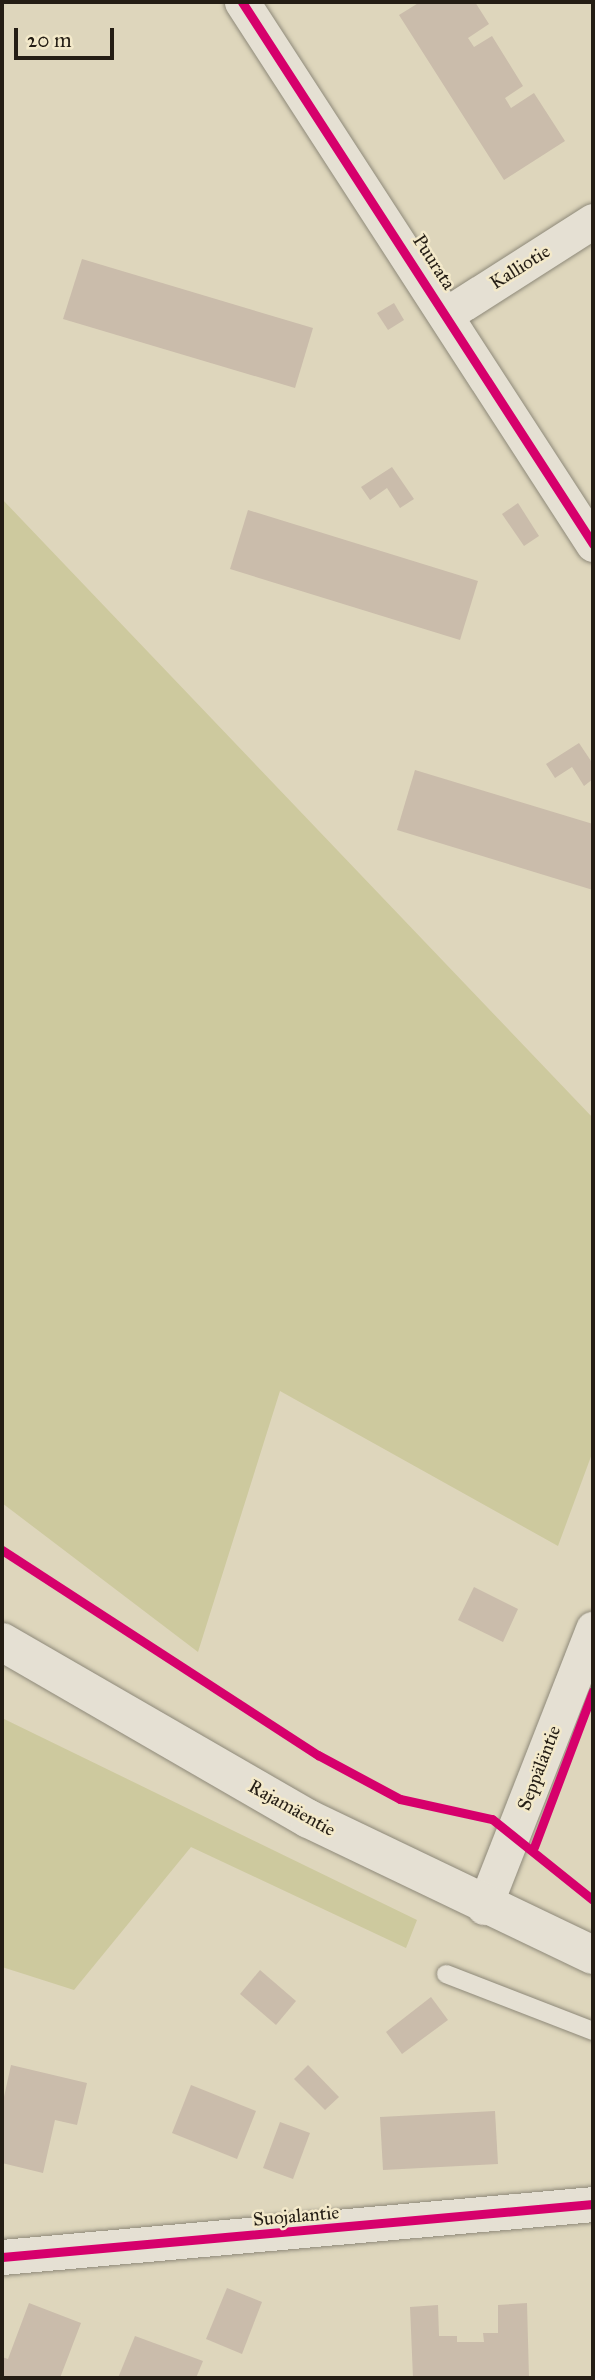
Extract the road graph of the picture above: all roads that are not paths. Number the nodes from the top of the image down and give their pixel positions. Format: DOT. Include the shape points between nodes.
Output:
graph roads {
  1 [pos="242,2"];
  2 [pos="593,221"];
  3 [pos="447,314"];
  4 [pos="593,544"];
  5 [pos="593,1629"];
  6 [pos="2,1642"];
  7 [pos="484,1907"];
  8 [pos="593,1955"];
  9 [pos="446,1974"];
  10 [pos="593,2031"];
  11 [pos="593,2204"];
  12 [pos="2,2258"];
  1 -- 3 [label="street, Puurata"];
  2 -- 3 [label="street, Kalliotie"];
  3 -- 4 [label="street, Puurata"];
  5 -- 7 [label="street, Seppäläntie"];
  6 -- 7 [label="main road, Rajamäentie" via="309,1819"];
  7 -- 8 [label="main road, Rajamäentie"];
  9 -- 10 [label="lane"];
  11 -- 12 [label="street, Suojalantie"];
}
